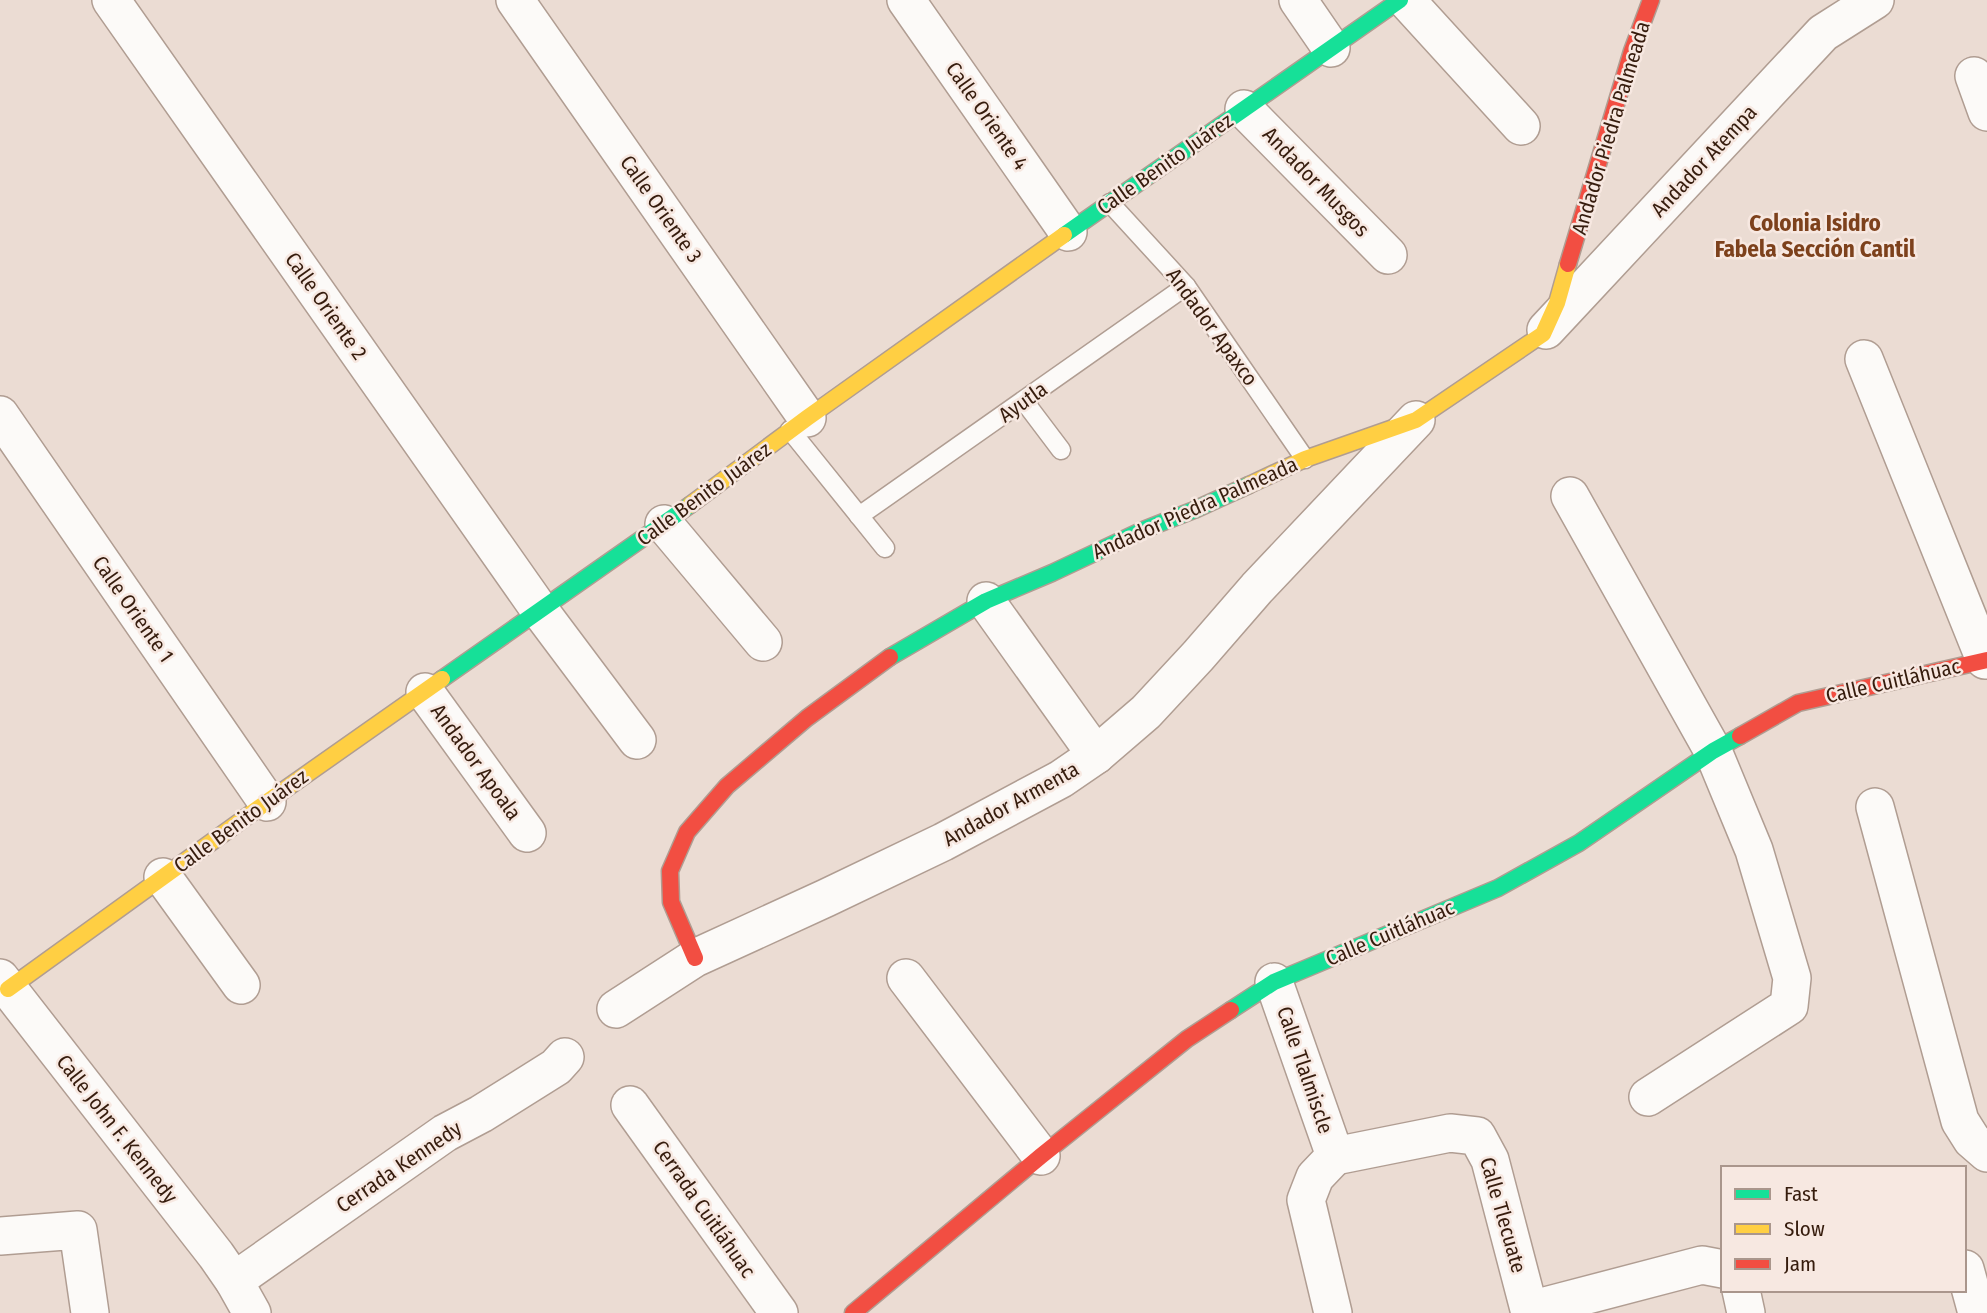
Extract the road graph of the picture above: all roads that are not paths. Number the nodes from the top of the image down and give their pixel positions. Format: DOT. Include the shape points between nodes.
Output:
graph roads {
  1 [pos="111,0"];
  2 [pos="515,0"];
  3 [pos="906,0"];
  4 [pos="1298,0"];
  5 [pos="1400,0"];
  6 [pos="1406,0"];
  7 [pos="1651,0"];
  8 [pos="1875,0"];
  9 [pos="1331,48"];
  10 [pos="1974,76"];
  11 [pos="1244,109"];
  12 [pos="1987,112"];
  13 [pos="1521,126"];
  14 [pos="1110,202"];
  15 [pos="1068,232"];
  16 [pos="1388,255"];
  17 [pos="1186,286"];
  18 [pos="1543,334"];
  19 [pos="1864,359"];
  20 [pos="1024,401"];
  21 [pos="0,415"];
  22 [pos="1416,420"];
  23 [pos="799,424"];
  24 [pos="1061,450"];
  25 [pos="1305,459"];
  26 [pos="1570,496"];
  27 [pos="859,516"];
  28 [pos="664,524"];
  29 [pos="885,548"];
  30 [pos="986,601"];
  31 [pos="541,612"];
  32 [pos="764,642"];
  33 [pos="1986,660"];
  34 [pos="425,692"];
  35 [pos="637,740"];
  36 [pos="1713,751"];
  37 [pos="1096,755"];
  38 [pos="267,802"];
  39 [pos="1875,807"];
  40 [pos="527,832"];
  41 [pos="163,877"];
  42 [pos="695,958"];
  43 [pos="906,978"];
  44 [pos="1274,982"];
  45 [pos="4,983"];
  46 [pos="241,985"];
  47 [pos="616,1009"];
  48 [pos="565,1058"];
  49 [pos="1648,1097"];
  50 [pos="630,1105"];
  51 [pos="1987,1153"];
  52 [pos="1041,1156"];
  53 [pos="1335,1156"];
  54 [pos="0,1236"];
  55 [pos="1721,1269"];
  56 [pos="1966,1273"];
  57 [pos="234,1281"];
  58 [pos="1741,1292"];
  59 [pos="1530,1312"];
  60 [pos="90,1313"];
  61 [pos="252,1313"];
  62 [pos="779,1313"];
  63 [pos="853,1313"];
  64 [pos="1333,1313"];
  65 [pos="1746,1313"];
  66 [pos="1977,1313"];
  1 -- 31 [label="street, Calle Oriente 2"];
  2 -- 23 [label="street, Calle Oriente 3"];
  3 -- 15 [label="street, Calle Oriente 4"];
  4 -- 9 [label="street"];
  5 -- 9 [label="street, Calle Benito Juárez"];
  6 -- 13 [label="street"];
  7 -- 18 [label="street, Andador Piedra Palmeada" via="1557,303"];
  8 -- 18 [label="street, Andador Atempa" via="1823,33"];
  9 -- 11 [label="street, Calle Benito Juárez"];
  10 -- 12 [label="street"];
  11 -- 14 [label="street, Calle Benito Juárez"];
  11 -- 16 [label="street, Andador Musgos"];
  14 -- 15 [label="street, Calle Benito Juárez"];
  14 -- 17 [label="lane, Andador Apaxco"];
  15 -- 23 [label="street, Calle Benito Juárez"];
  17 -- 20 [label="lane, Ayutla"];
  17 -- 25 [label="lane, Andador Apaxco"];
  18 -- 22 [label="street, Andador Piedra Palmeada"];
  19 -- 33 [label="street"];
  20 -- 24 [label="lane"];
  20 -- 27 [label="lane, Ayutla"];
  21 -- 38 [label="street, Calle Oriente 1"];
  22 -- 25 [label="street, Andador Piedra Palmeada"];
  22 -- 37 [label="street, Andador Armenta" via="1146,712"];
  23 -- 27 [label="lane"];
  23 -- 28 [label="street, Calle Benito Juárez"];
  25 -- 30 [label="street, Andador Piedra Palmeada"];
  26 -- 36 [label="street"];
  27 -- 29 [label="lane"];
  28 -- 31 [label="street, Calle Benito Juárez"];
  28 -- 32 [label="street"];
  30 -- 37 [label="street"];
  30 -- 42 [label="street, Andador Piedra Palmeada" via="896,653 807,718 727,786 687,832 670,871 671,902"];
  31 -- 34 [label="street, Calle Benito Juárez"];
  31 -- 35 [label="street, Calle Oriente 2"];
  33 -- 36 [label="street, Calle Cuitláhuac" via="1798,703"];
  34 -- 38 [label="street, Calle Benito Juárez"];
  34 -- 40 [label="street, Andador Apoala"];
  36 -- 44 [label="street, Calle Cuitláhuac" via="1579,843 1498,888"];
  36 -- 49 [label="street" via="1755,850 1792,978 1789,1006"];
  37 -- 42 [label="street, Andador Armenta" via="1061,779 943,842"];
  38 -- 41 [label="street, Calle Benito Juárez"];
  39 -- 51 [label="street" via="1960,1121"];
  41 -- 45 [label="street, Calle Benito Juárez"];
  41 -- 46 [label="street"];
  42 -- 47 [label="street, Andador Armenta"];
  43 -- 52 [label="street"];
  44 -- 52 [label="street, Calle Cuitláhuac" via="1187,1039"];
  44 -- 53 [label="street, Calle Tlalmiscle"];
  45 -- 57 [label="street, Calle John F. Kennedy"];
  48 -- 57 [label="street, Cerrada Kennedy" via="445,1133"];
  50 -- 62 [label="street, Cerrada Cuitláhuac"];
  52 -- 63 [label="street, Calle Cuitláhuac"];
  53 -- 59 [label="street, Calle Tlecuate" via="1450,1133 1477,1136 1490,1160"];
  53 -- 64 [label="street, Calle Tlalmiscle" via="1315,1177 1306,1200"];
  54 -- 60 [label="street" via="78,1230"];
  55 -- 59 [label="street" via="1702,1265"];
  56 -- 66 [label="street"];
  57 -- 61 [label="street, Calle John F. Kennedy"];
  58 -- 65 [label="street"];
}
